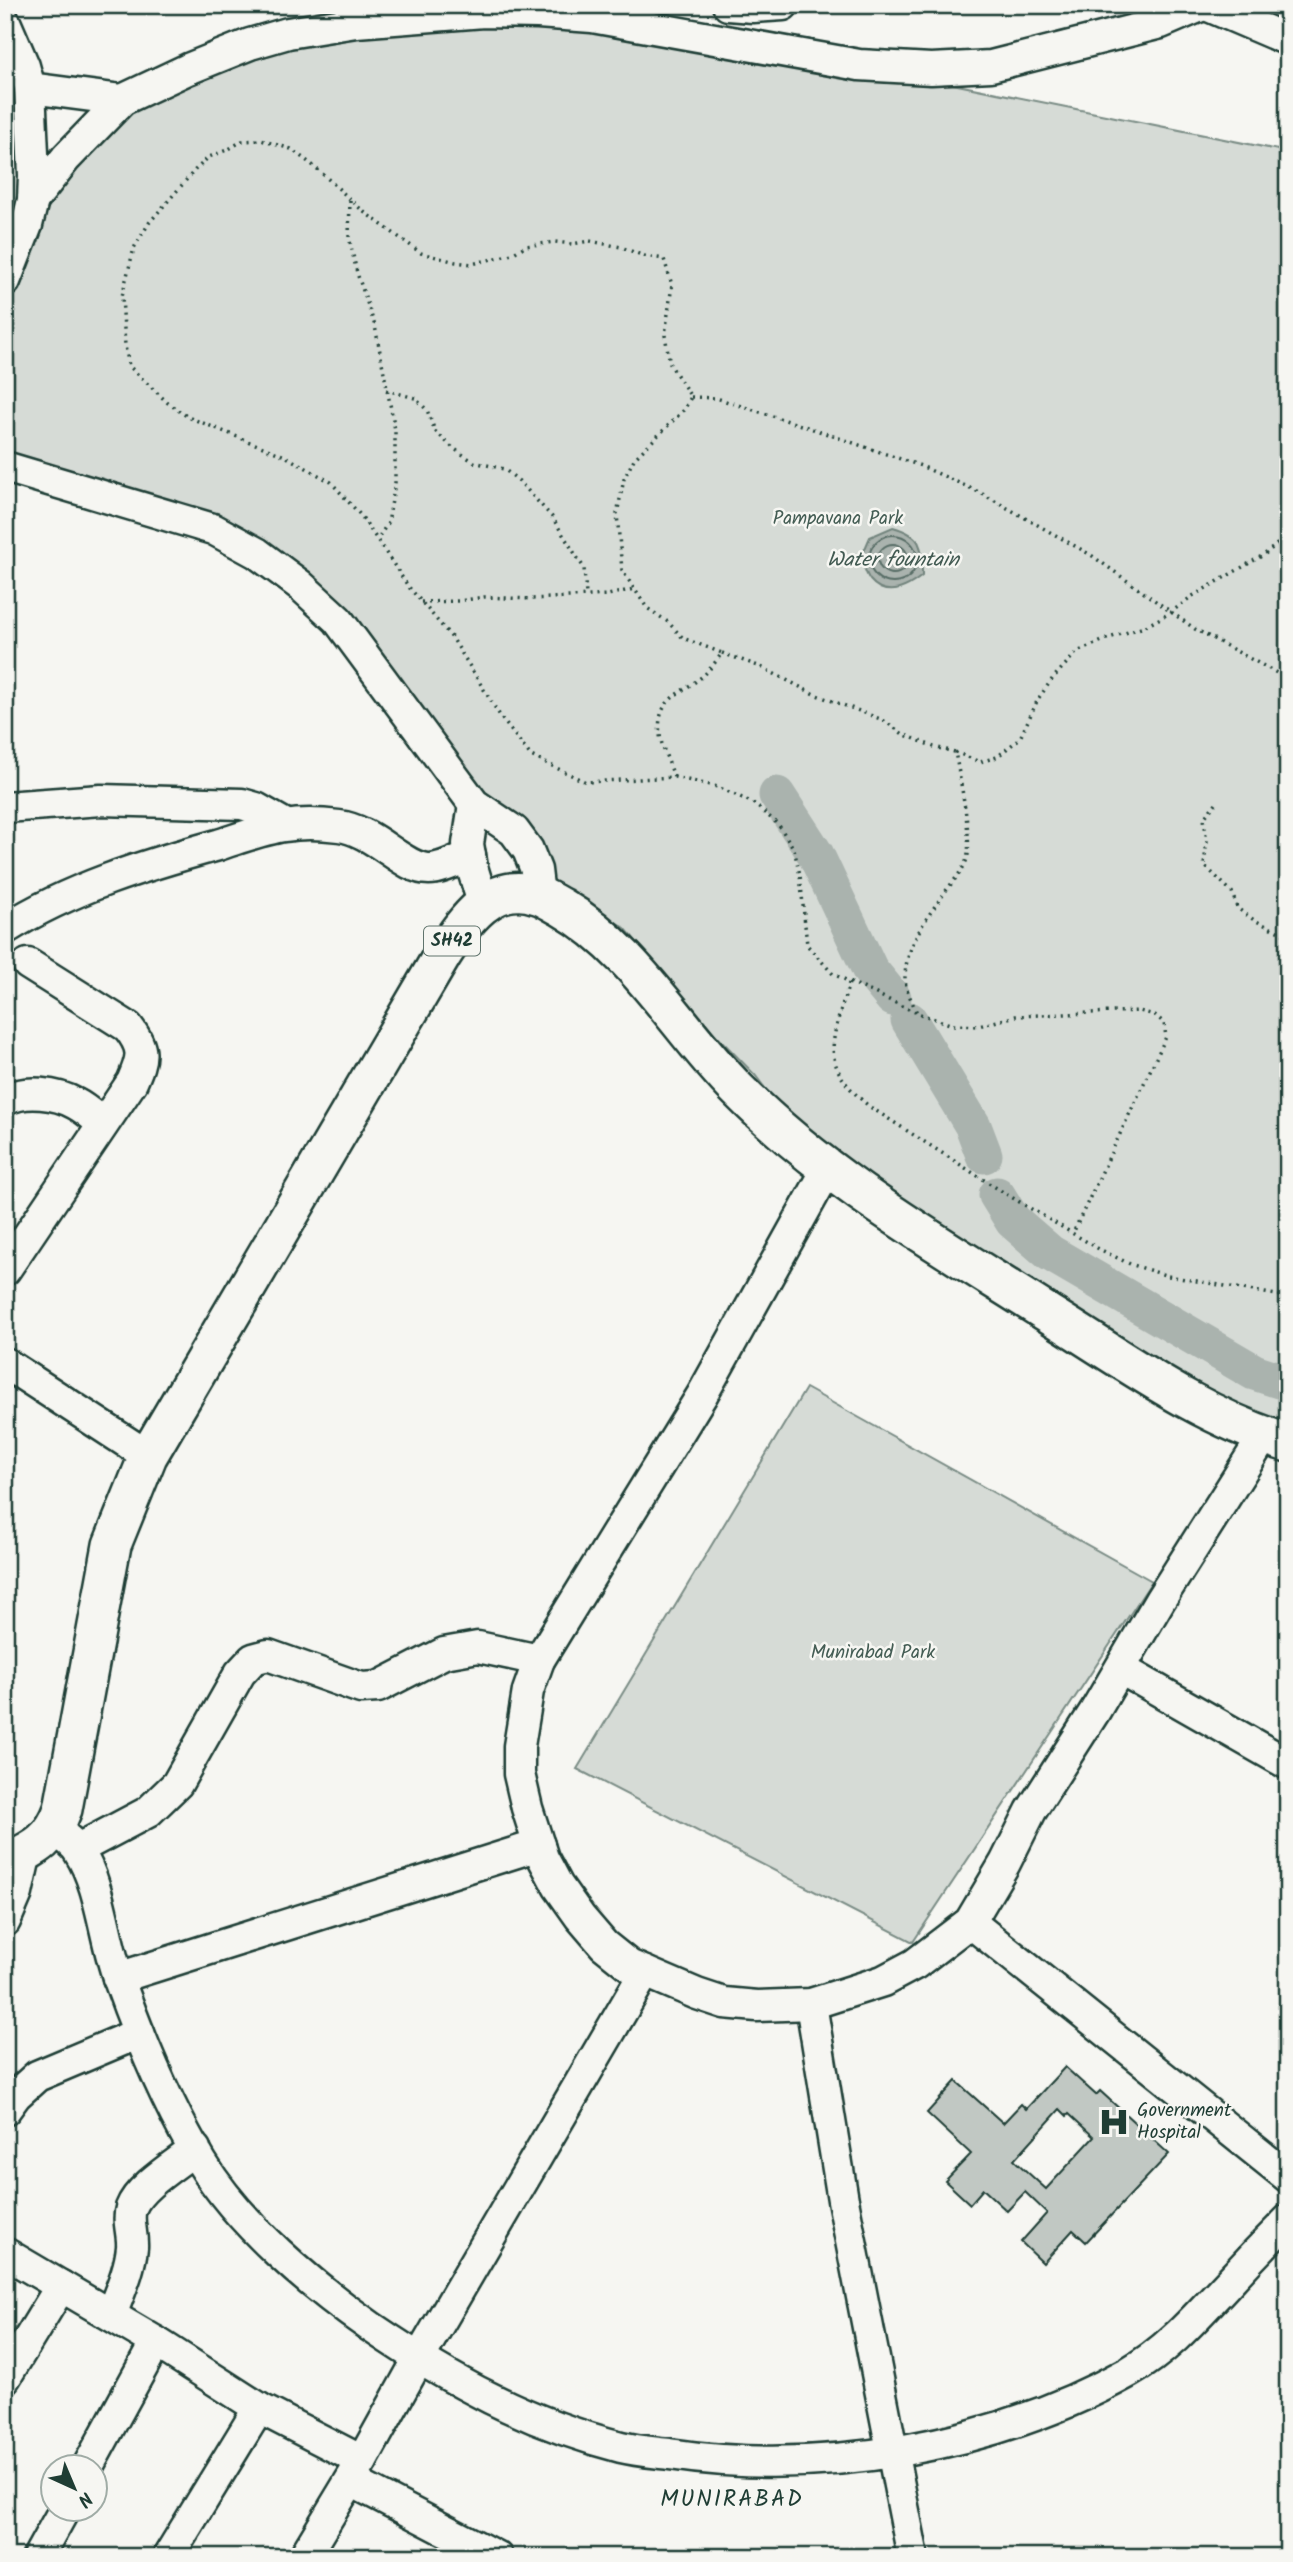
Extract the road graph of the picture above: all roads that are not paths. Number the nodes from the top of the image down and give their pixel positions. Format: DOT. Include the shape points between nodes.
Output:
graph roads {
  1 [pos="620,5"];
  2 [pos="728,5"];
  3 [pos="783,5"];
  4 [pos="1208,7"];
  5 [pos="592,16"];
  6 [pos="5,22"];
  7 [pos="1288,40"];
  8 [pos="30,88"];
  9 [pos="122,100"];
  10 [pos="33,200"];
  11 [pos="5,281"];
  12 [pos="7,466"];
  13 [pos="474,804"];
  14 [pos="5,807"];
  15 [pos="286,825"];
  16 [pos="470,855"];
  17 [pos="539,895"];
  18 [pos="483,903"];
  19 [pos="5,929"];
  20 [pos="28,964"];
  21 [pos="5,1100"];
  22 [pos="103,1124"];
  23 [pos="827,1170"];
  24 [pos="5,1270"];
  25 [pos="5,1363"];
  26 [pos="1276,1439"];
  27 [pos="148,1456"];
  28 [pos="539,1660"];
  29 [pos="1121,1669"];
  30 [pos="1288,1764"];
  31 [pos="67,1840"];
  32 [pos="539,1845"];
  33 [pos="15,1858"];
  34 [pos="5,1922"];
  35 [pos="970,1922"];
  36 [pos="645,1972"];
  37 [pos="118,1978"];
  38 [pos="811,2004"];
  39 [pos="139,2033"];
  40 [pos="5,2110"];
  41 [pos="195,2149"];
  42 [pos="1288,2177"];
  43 [pos="1288,2220"];
  44 [pos="5,2253"];
  45 [pos="61,2286"];
  46 [pos="111,2315"];
  47 [pos="156,2342"];
  48 [pos="418,2360"];
  49 [pos="5,2378"];
  50 [pos="259,2407"];
  51 [pos="893,2451"];
  52 [pos="95,2454"];
  53 [pos="356,2471"];
  54 [pos="56,2524"];
  55 [pos="38,2557"];
  56 [pos="168,2557"];
  57 [pos="304,2557"];
  58 [pos="497,2557"];
  59 [pos="913,2557"];
  1 -- 5 [label="street"];
  2 -- 3 [label="street"];
  4 -- 5 [label="street" via="991,66 931,69 859,65"];
  4 -- 7 [label="street"];
  5 -- 9 [label="street" via="484,12 356,22 288,33 188,69"];
  6 -- 8 [label="street"];
  8 -- 9 [label="street"];
  8 -- 10 [label="street"];
  9 -- 10 [label="street"];
  10 -- 11 [label="street"];
  12 -- 13 [label="street" via="213,529 257,553 338,620"];
  13 -- 16 [label="street"];
  13 -- 17 [label="street" via="514,831 536,870"];
  14 -- 15 [label="street" via="101,800 230,803 256,808"];
  15 -- 16 [label="street" via="354,828 408,862 430,869"];
  15 -- 19 [label="street" via="69,894"];
  16 -- 18 [label="street"];
  17 -- 18 [label="main road, SH42" via="508,892"];
  17 -- 23 [label="main road, SH42" via="596,930 619,951 738,1090"];
  18 -- 27 [label="main road, SH42" via="443,954"];
  20 -- 22 [label="street" via="128,1027 139,1041 142,1060"];
  21 -- 22 [label="street" via="36,1094 62,1098"];
  22 -- 24 [label="street"];
  23 -- 26 [label="main road, SH42" via="1182,1397"];
  23 -- 28 [label="street" via="702,1395"];
  25 -- 27 [label="street"];
  26 -- 29 [label="street" via="1160,1600"];
  27 -- 31 [label="main road, SH42" via="112,1545 63,1810"];
  28 -- 31 [label="street" via="478,1647 444,1653 378,1687 361,1688 268,1656 253,1659 177,1784 148,1812"];
  28 -- 32 [label="street" via="523,1719 519,1773"];
  29 -- 30 [label="street"];
  29 -- 35 [label="street" via="1031,1811"];
  31 -- 33 [label="main road" via="43,1842"];
  31 -- 37 [label="street" via="92,1880"];
  32 -- 36 [label="street" via="558,1886 604,1945"];
  32 -- 37 [label="street"];
  33 -- 34 [label="street" via="17,1893"];
  35 -- 38 [label="street" via="915,1964 883,1981"];
  35 -- 42 [label="street"];
  36 -- 38 [label="street" via="724,2003"];
  36 -- 48 [label="street"];
  37 -- 39 [label="street"];
  38 -- 51 [label="street" via="843,2200"];
  39 -- 40 [label="street" via="37,2076"];
  39 -- 41 [label="street"];
  41 -- 46 [label="street" via="142,2192 132,2207 129,2264"];
  41 -- 48 [label="street" via="242,2215 289,2262 346,2310"];
  43 -- 51 [label="street" via="1179,2336 1131,2371 1057,2407 938,2444"];
  44 -- 45 [label="street"];
  45 -- 46 [label="street"];
  45 -- 49 [label="street"];
  46 -- 47 [label="street"];
  47 -- 50 [label="street"];
  47 -- 52 [label="street"];
  48 -- 51 [label="street" via="503,2406 624,2448 763,2463"];
  48 -- 53 [label="street"];
  50 -- 53 [label="street"];
  50 -- 56 [label="street"];
  51 -- 59 [label="street"];
  53 -- 57 [label="street"];
  53 -- 58 [label="street"];
  54 -- 55 [label="street"];
}
